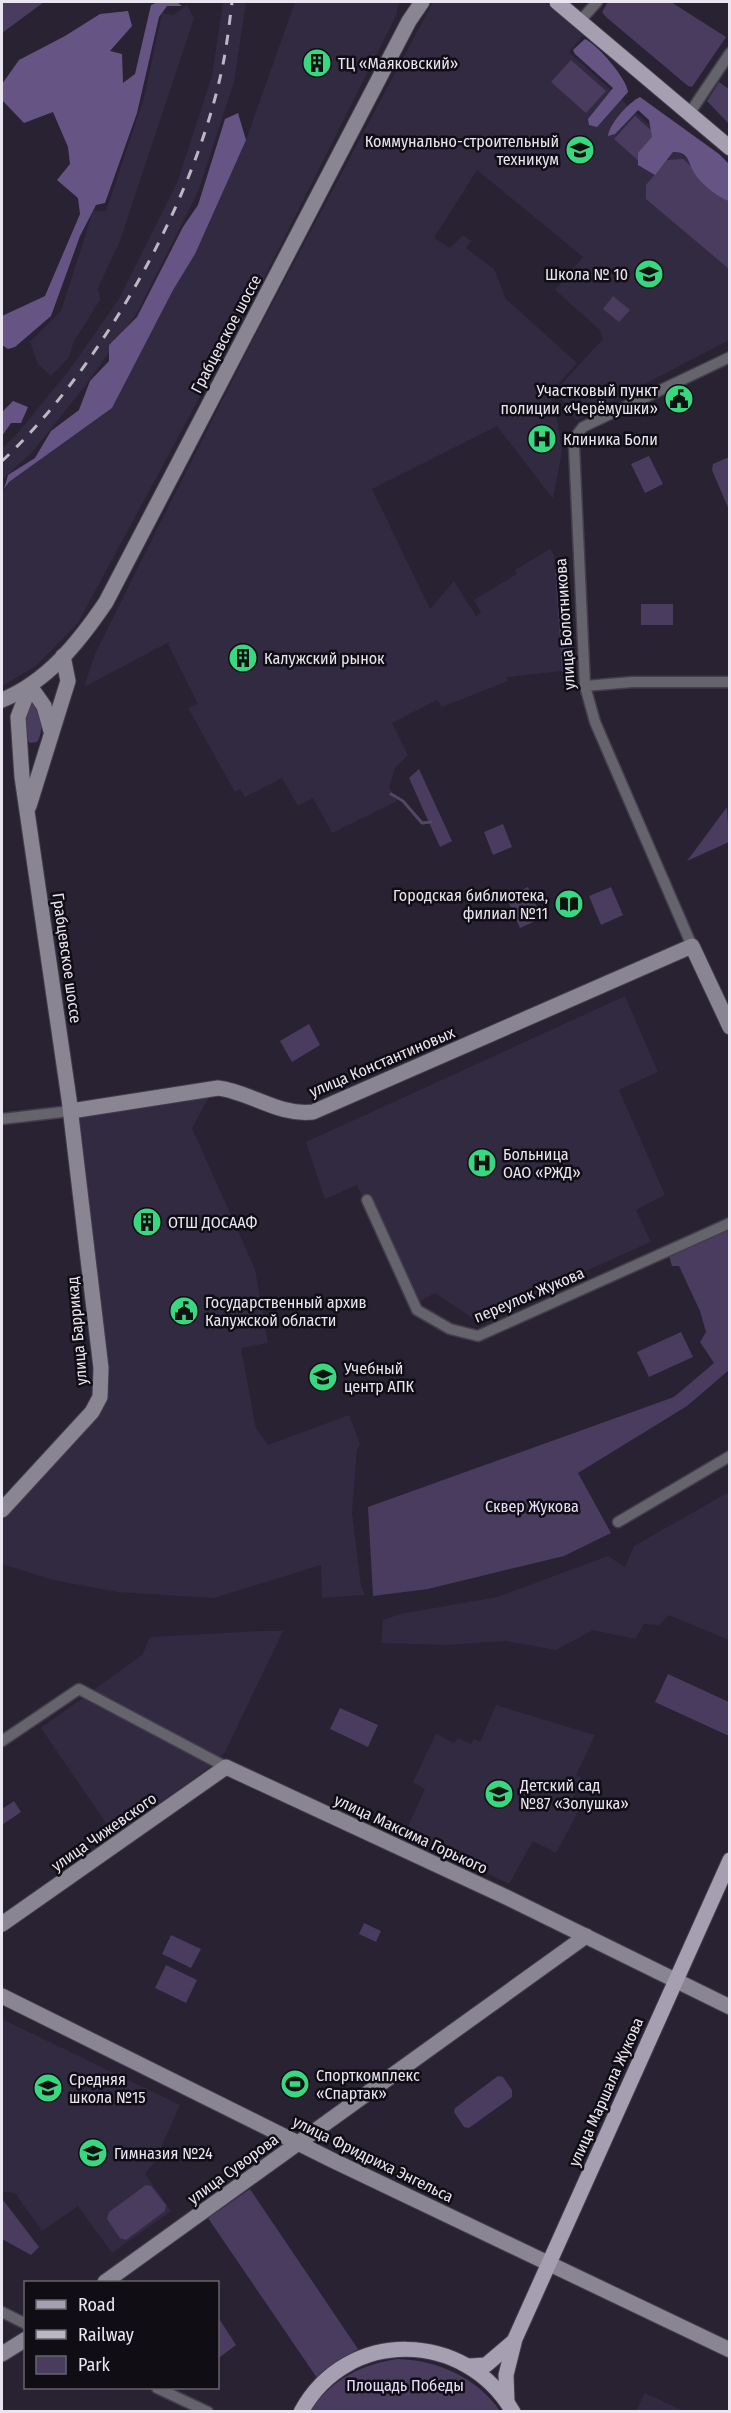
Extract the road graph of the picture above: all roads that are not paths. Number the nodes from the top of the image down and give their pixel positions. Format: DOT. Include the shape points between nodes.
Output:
graph roads {
  1 [pos="412,2"];
  2 [pos="422,2"];
  3 [pos="557,2"];
  4 [pos="597,2"];
  5 [pos="409,21"];
  6 [pos="580,21"];
  7 [pos="729,53"];
  8 [pos="689,114"];
  9 [pos="729,148"];
  10 [pos="729,357"];
  11 [pos="63,656"];
  12 [pos="729,682"];
  13 [pos="30,686"];
  14 [pos="585,686"];
  15 [pos="2,700"];
  16 [pos="2,709"];
  17 [pos="18,725"];
  18 [pos="51,731"];
  19 [pos="20,743"];
  20 [pos="46,747"];
  21 [pos="28,809"];
  22 [pos="692,946"];
  23 [pos="729,1027"];
  24 [pos="71,1111"];
  25 [pos="2,1119"];
  26 [pos="367,1200"];
  27 [pos="729,1223"];
  28 [pos="729,1456"];
  29 [pos="2,1510"];
  30 [pos="618,1522"];
  31 [pos="2,1741"];
  32 [pos="226,1767"];
  33 [pos="729,1860"];
  34 [pos="2,1924"];
  35 [pos="586,1936"];
  36 [pos="676,1981"];
  37 [pos="2,1996"];
  38 [pos="729,2007"];
  39 [pos="299,2143"];
  40 [pos="549,2263"];
  41 [pos="108,2281"];
  42 [pos="2,2312"];
  43 [pos="24,2323"];
  44 [pos="515,2339"];
  45 [pos="24,2340"];
  46 [pos="729,2350"];
  47 [pos="2,2354"];
  48 [pos="470,2366"];
  49 [pos="159,2389"];
  50 [pos="510,2407"];
  51 [pos="208,2412"];
  52 [pos="301,2412"];
  1 -- 5 [label="street"];
  2 -- 5 [label="street"];
  3 -- 6 [label="main road"];
  4 -- 6 [label="street"];
  5 -- 11 [label="street, Грабцевское шоссе" via="106,602"];
  6 -- 8 [label="main road"];
  7 -- 8 [label="street"];
  8 -- 9 [label="main road"];
  10 -- 14 [label="street, улица Болотникова" via="583,427 576,436"];
  11 -- 13 [label="street, Грабцевское шоссе"];
  11 -- 18 [label="street, Грабцевское шоссе" via="68,681"];
  12 -- 14 [label="street"];
  13 -- 15 [label="street"];
  13 -- 17 [label="street"];
  13 -- 18 [label="street" via="44,706"];
  14 -- 22 [label="street, улица Болотникова" via="596,722"];
  16 -- 17 [label="street"];
  17 -- 19 [label="street, Грабцевское шоссе"];
  18 -- 20 [label="street, Грабцевское шоссе"];
  19 -- 20 [label="street" via="32,750"];
  19 -- 21 [label="street, Грабцевское шоссе"];
  20 -- 21 [label="street, Грабцевское шоссе"];
  21 -- 24 [label="street, Грабцевское шоссе"];
  22 -- 23 [label="street, улица Болотникова"];
  22 -- 24 [label="street, улица Константиновых" via="313,1112 291,1112 218,1088"];
  24 -- 25 [label="street"];
  24 -- 29 [label="street, улица Баррикад" via="101,1368 100,1397 80,1428"];
  26 -- 27 [label="street, переулок Жукова" via="417,1310 450,1329 478,1336"];
  28 -- 30 [label="street"];
  31 -- 32 [label="street, улица Максима Горького" via="79,1689"];
  32 -- 34 [label="street, улица Чижевского"];
  32 -- 35 [label="street, улица Максима Горького"];
  33 -- 36 [label="main road, улица Маршала Жукова"];
  35 -- 36 [label="street, улица Максима Горького"];
  35 -- 39 [label="street, улица Суворова"];
  36 -- 38 [label="street, улица Максима Горького"];
  36 -- 40 [label="main road, улица Маршала Жукова"];
  37 -- 39 [label="street, улица Фридриха Энгельса"];
  39 -- 40 [label="street, улица Фридриха Энгельса"];
  39 -- 41 [label="street, улица Суворова"];
  40 -- 44 [label="main road, улица Маршала Жукова"];
  40 -- 46 [label="street, улица Фридриха Энгельса"];
  42 -- 43 [label="street"];
  44 -- 48 [label="main road" via="486,2366"];
  44 -- 50 [label="main road" via="506,2375"];
  45 -- 47 [label="street"];
  48 -- 50 [label="main road"];
  48 -- 52 [label="main road" via="432,2351 375,2353 328,2378"];
  49 -- 51 [label="street"];
}
